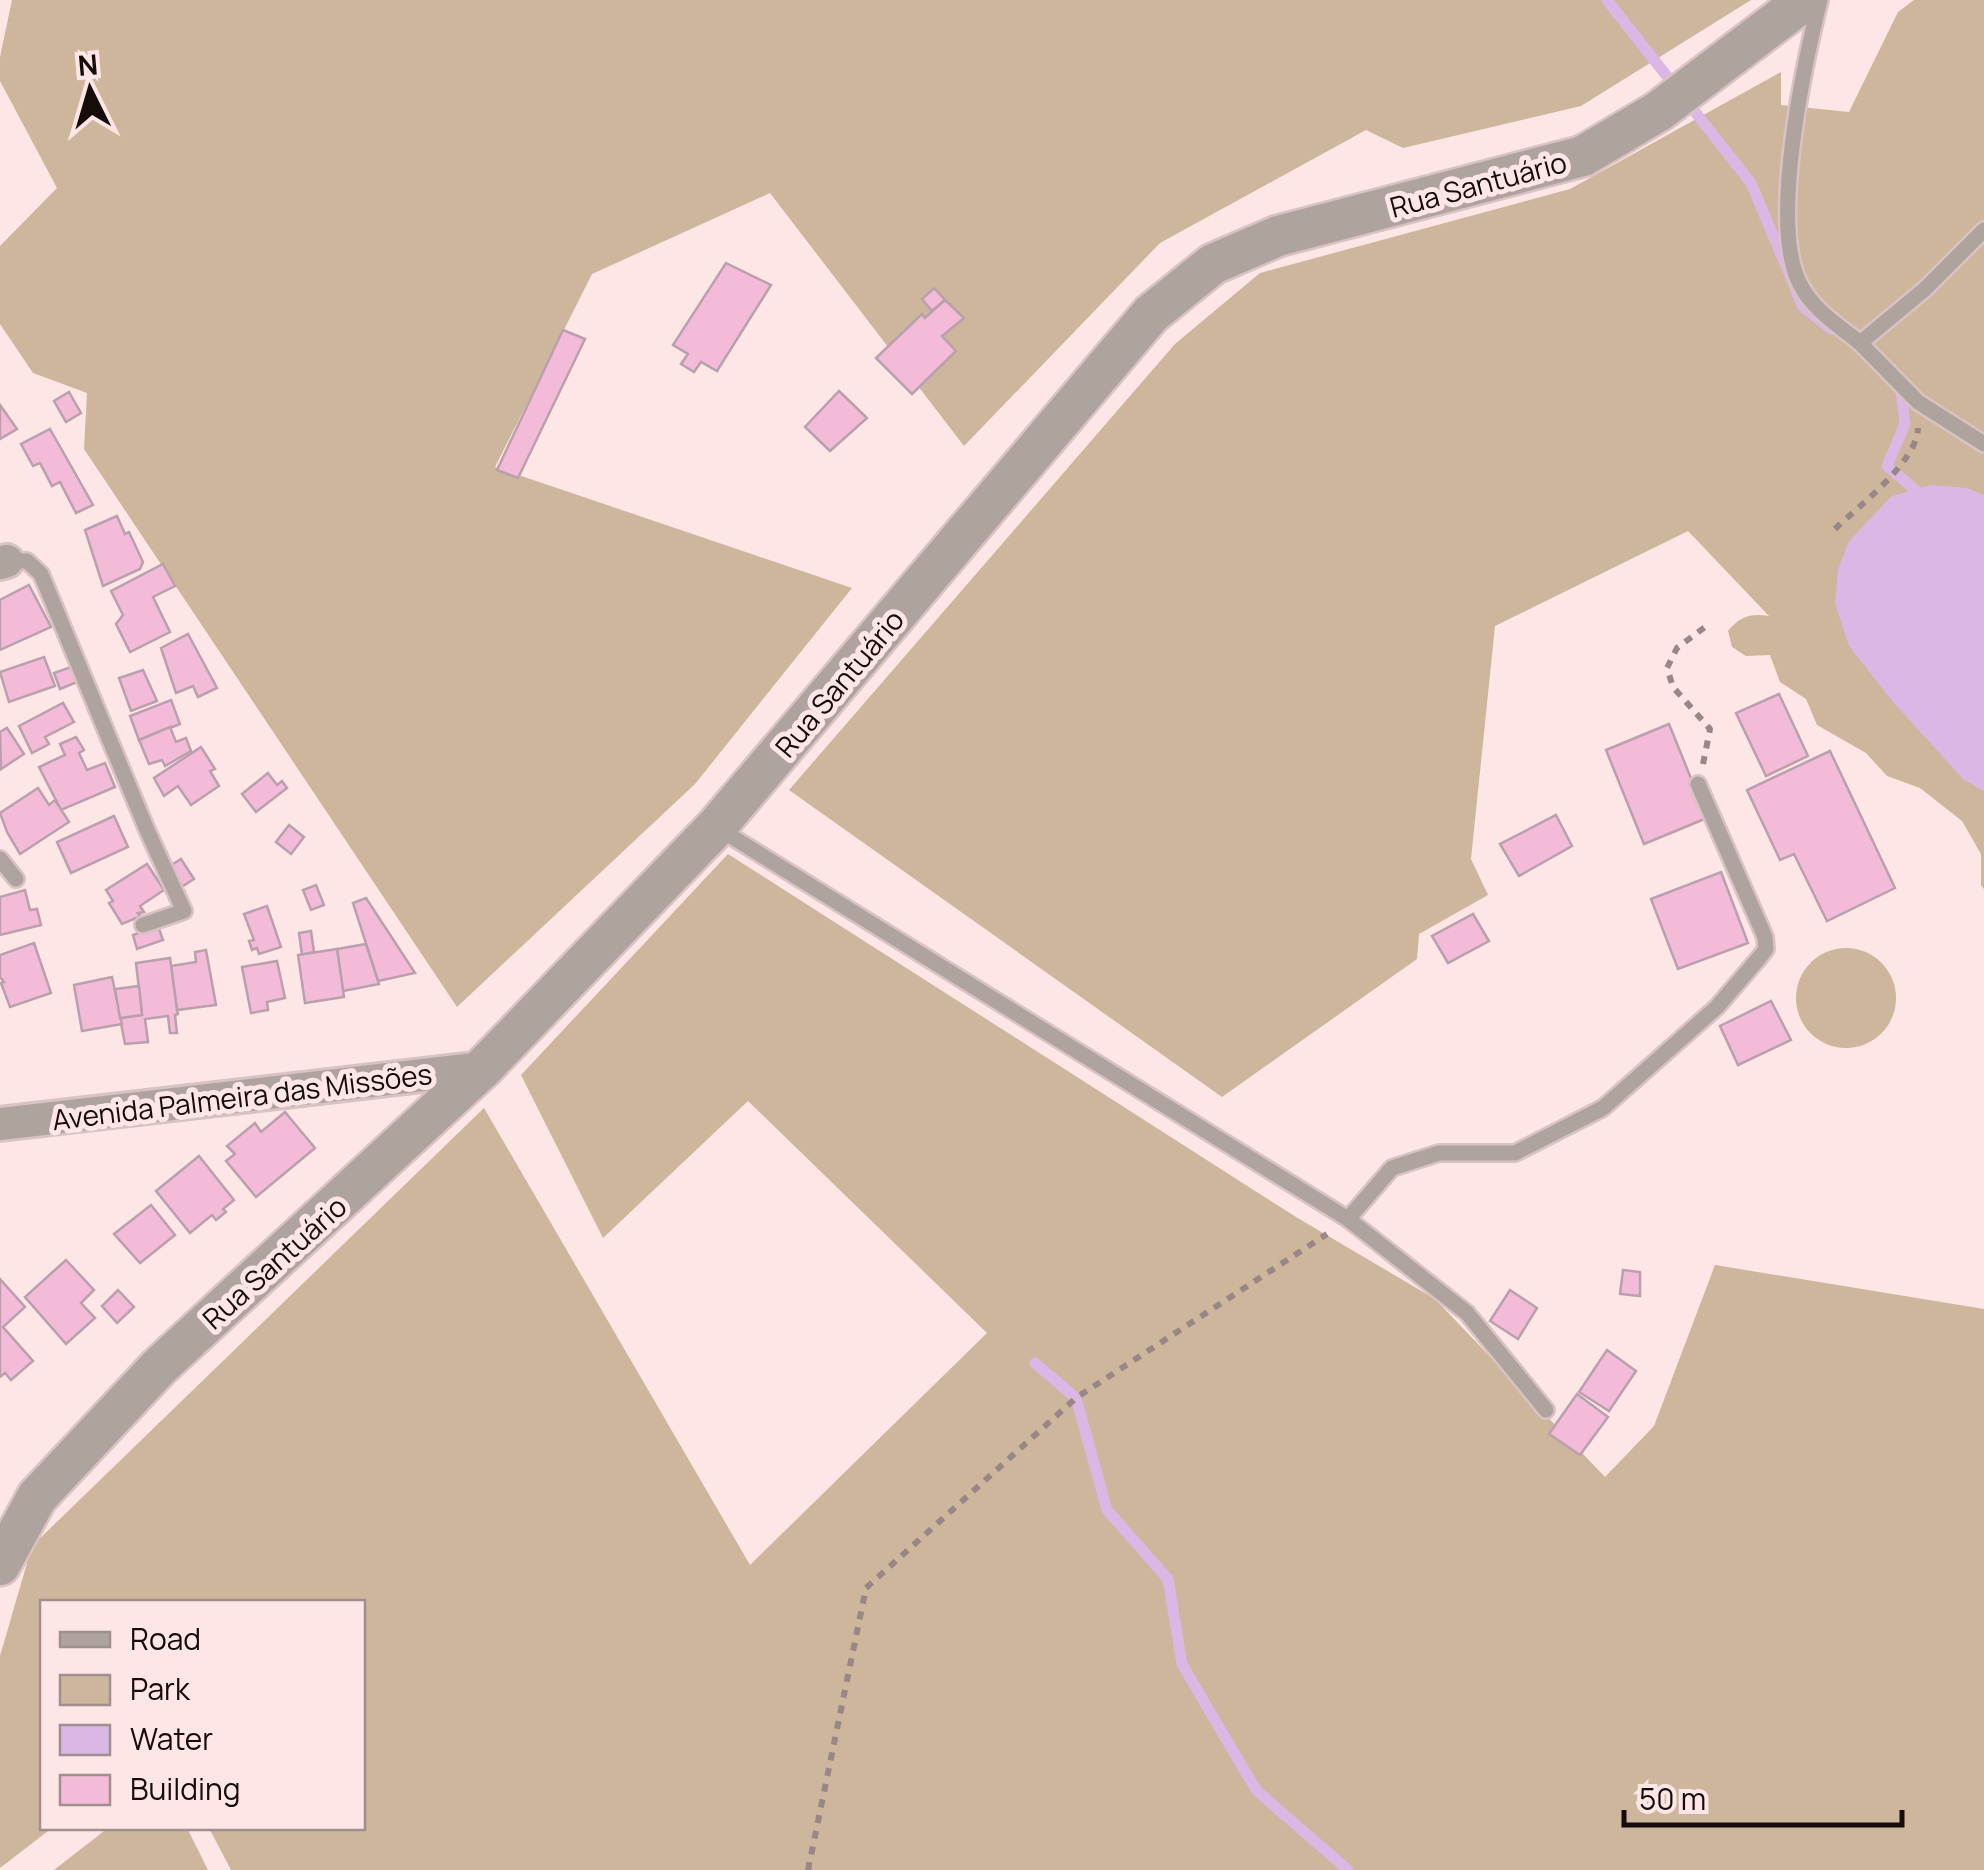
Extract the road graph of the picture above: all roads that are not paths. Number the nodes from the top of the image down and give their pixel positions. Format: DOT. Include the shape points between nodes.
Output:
graph roads {
  1 [pos="1805,0"];
  2 [pos="1820,0"];
  3 [pos="1984,230"];
  4 [pos="1860,344"];
  5 [pos="1984,444"];
  6 [pos="3,562"];
  7 [pos="1698,784"];
  8 [pos="716,828"];
  9 [pos="0,859"];
  10 [pos="16,880"];
  11 [pos="142,925"];
  12 [pos="483,1068"];
  13 [pos="0,1124"];
  14 [pos="1348,1218"];
  15 [pos="1546,1410"];
  16 [pos="0,1565"];
  1 -- 8 [label="street, Rua Santuário" via="1659,111 1583,156 1278,236 1213,264 1151,314"];
  2 -- 4 [label="lane" via="1798,90 1788,214 1797,280 1812,305"];
  3 -- 4 [label="lane"];
  4 -- 5 [label="lane" via="1918,402"];
  6 -- 11 [label="lane" via="27,561 41,574 184,910"];
  7 -- 14 [label="lane" via="1765,937 1760,958 1717,1007 1604,1108 1515,1152 1439,1153 1392,1168"];
  8 -- 12 [label="street, Rua Santuário"];
  8 -- 14 [label="lane"];
  9 -- 10 [label="lane"];
  12 -- 13 [label="street, Avenida Palmeira das Missões"];
  12 -- 16 [label="street, Rua Santuário" via="159,1367 37,1497"];
  14 -- 15 [label="lane" via="1467,1313"];
}
